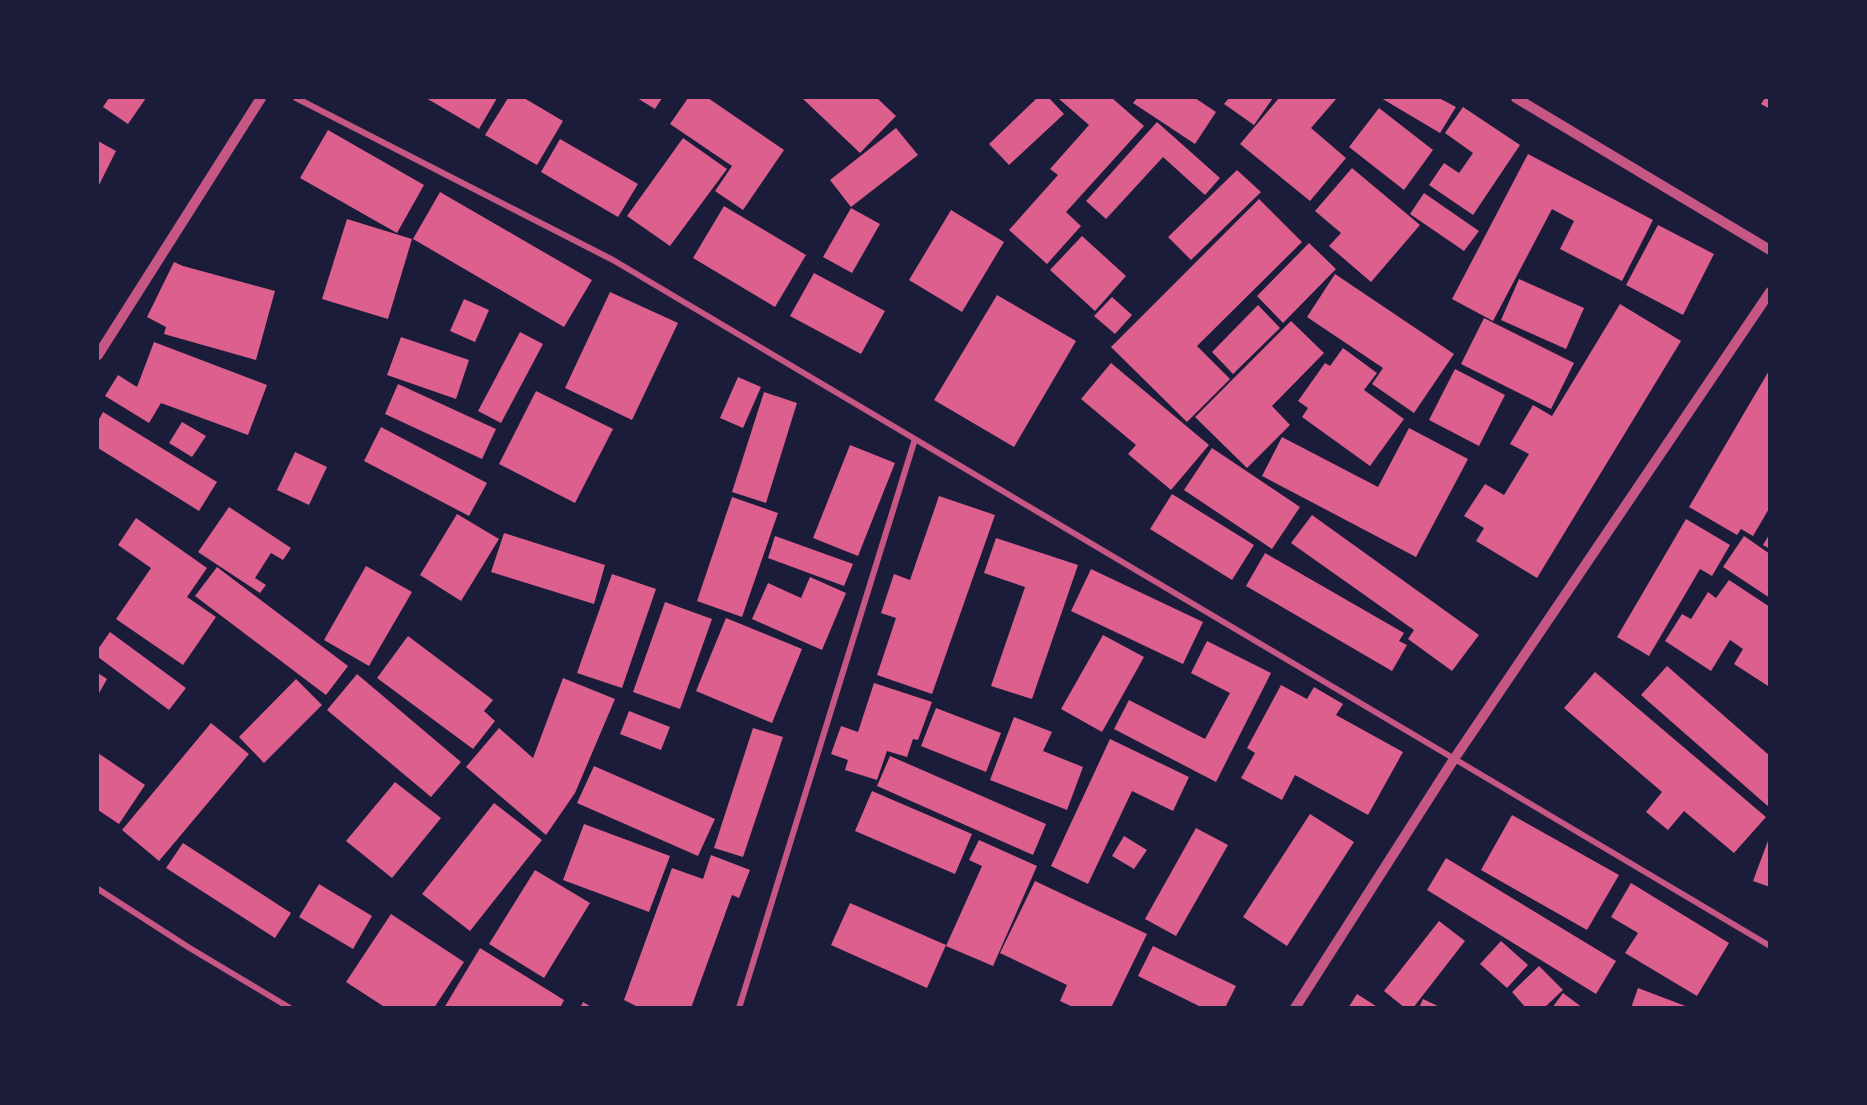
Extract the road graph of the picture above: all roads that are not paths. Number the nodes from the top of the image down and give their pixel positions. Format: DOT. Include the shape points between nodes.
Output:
graph roads {
  1 [pos="261,98"];
  2 [pos="296,98"];
  3 [pos="1516,98"];
  4 [pos="1770,250"];
  5 [pos="1770,292"];
  6 [pos="98,355"];
  7 [pos="915,439"];
  8 [pos="1454,759"];
  9 [pos="98,889"];
  10 [pos="1770,946"];
  11 [pos="290,1008"];
  12 [pos="739,1008"];
  13 [pos="1295,1008"];
  1 -- 6 [label="street"];
  2 -- 7 [label="street" via="613,260"];
  3 -- 4 [label="street"];
  5 -- 8 [label="street"];
  7 -- 8 [label="street"];
  7 -- 12 [label="street"];
  8 -- 10 [label="street"];
  8 -- 13 [label="street"];
  9 -- 11 [label="street"];
}
